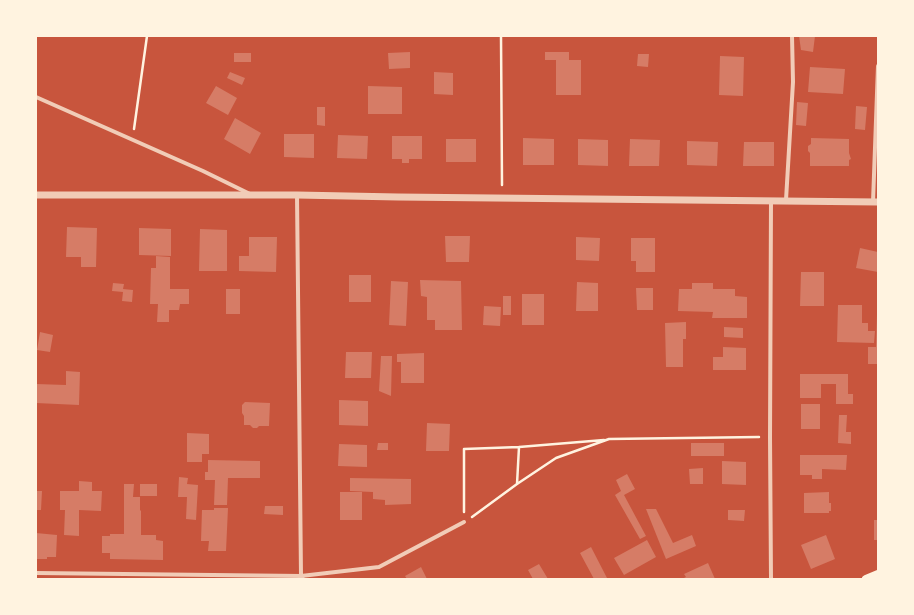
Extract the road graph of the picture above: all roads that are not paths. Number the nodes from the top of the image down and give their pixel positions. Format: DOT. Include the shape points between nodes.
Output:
graph roads {
  1 [pos="792,36"];
  2 [pos="878,66"];
  3 [pos="36,97"];
  4 [pos="36,195"];
  5 [pos="252,195"];
  6 [pos="297,195"];
  7 [pos="771,200"];
  8 [pos="786,200"];
  9 [pos="876,200"];
  10 [pos="464,522"];
  11 [pos="36,573"];
  12 [pos="878,574"];
  13 [pos="302,578"];
  14 [pos="771,579"];
  15 [pos="866,579"];
  1 -- 8 [label="street" via="793,82"];
  2 -- 9 [label="street"];
  3 -- 5 [label="street" via="203,170"];
  4 -- 5 [label="street"];
  5 -- 6 [label="street"];
  6 -- 7 [label="street"];
  6 -- 13 [label="street"];
  7 -- 8 [label="street"];
  7 -- 14 [label="street"];
  8 -- 9 [label="street"];
  10 -- 13 [label="street" via="379,568"];
  11 -- 13 [label="street"];
  12 -- 15 [label="main road"];
}
